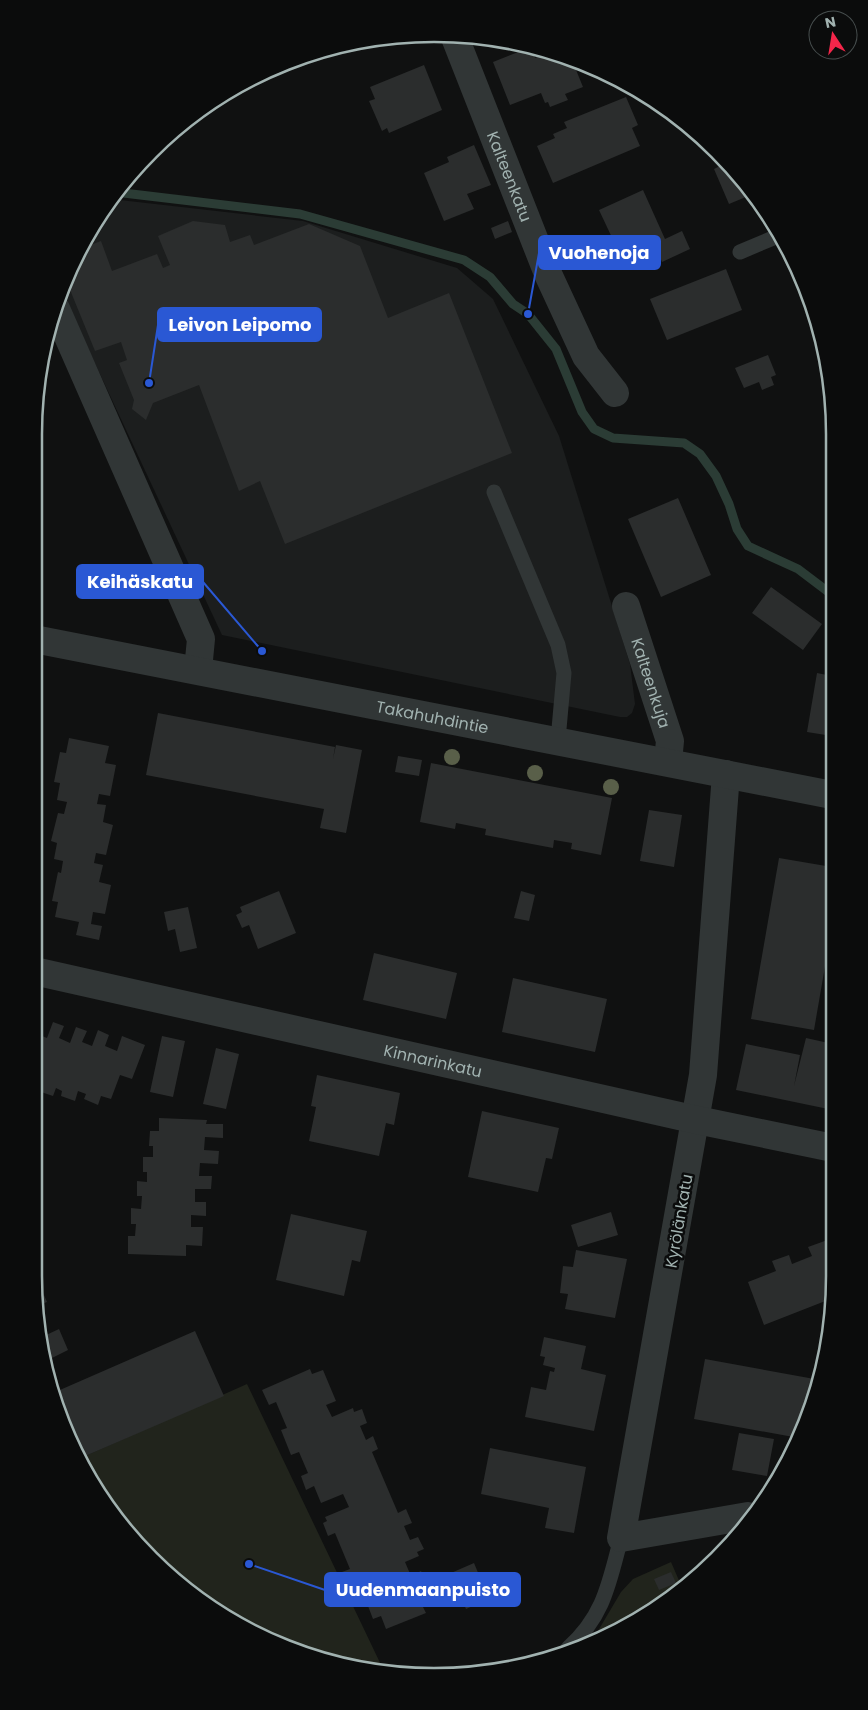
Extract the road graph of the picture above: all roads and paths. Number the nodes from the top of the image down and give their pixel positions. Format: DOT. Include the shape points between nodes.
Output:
graph roads {
  1 [pos="457,43"];
  2 [pos="773,238"];
  3 [pos="740,252"];
  4 [pos="60,318"];
  5 [pos="615,393"];
  6 [pos="494,492"];
  7 [pos="626,606"];
  8 [pos="42,641"];
  9 [pos="198,670"];
  10 [pos="558,740"];
  11 [pos="668,761"];
  12 [pos="726,774"];
  13 [pos="826,794"];
  14 [pos="42,972"];
  15 [pos="697,1120"];
  16 [pos="826,1147"];
  17 [pos="742,1517"];
  18 [pos="621,1538"];
  19 [pos="575,1641"];
  1 -- 5 [label="street, Kalteenkatu" via="548,274 586,356"];
  2 -- 3 [label="lane"];
  4 -- 9 [label="street" via="201,639"];
  6 -- 10 [label="lane" via="558,645 564,673"];
  7 -- 11 [label="street, Kalteenkuja" via="670,741"];
  8 -- 9 [label="street, Takahuhdintie"];
  9 -- 10 [label="street, Takahuhdintie"];
  10 -- 11 [label="street, Takahuhdintie"];
  11 -- 12 [label="street, Takahuhdintie"];
  12 -- 13 [label="street, Takahuhdintie"];
  12 -- 15 [label="street, Kyrölänkatu" via="714,950"];
  14 -- 15 [label="street, Kinnarinkatu"];
  15 -- 16 [label="street, Kinnarinkatu"];
  15 -- 18 [label="street, Kyrölänkatu"];
  17 -- 18 [label="street"];
  18 -- 19 [label="lane" via="606,1596 597,1616"];
}
